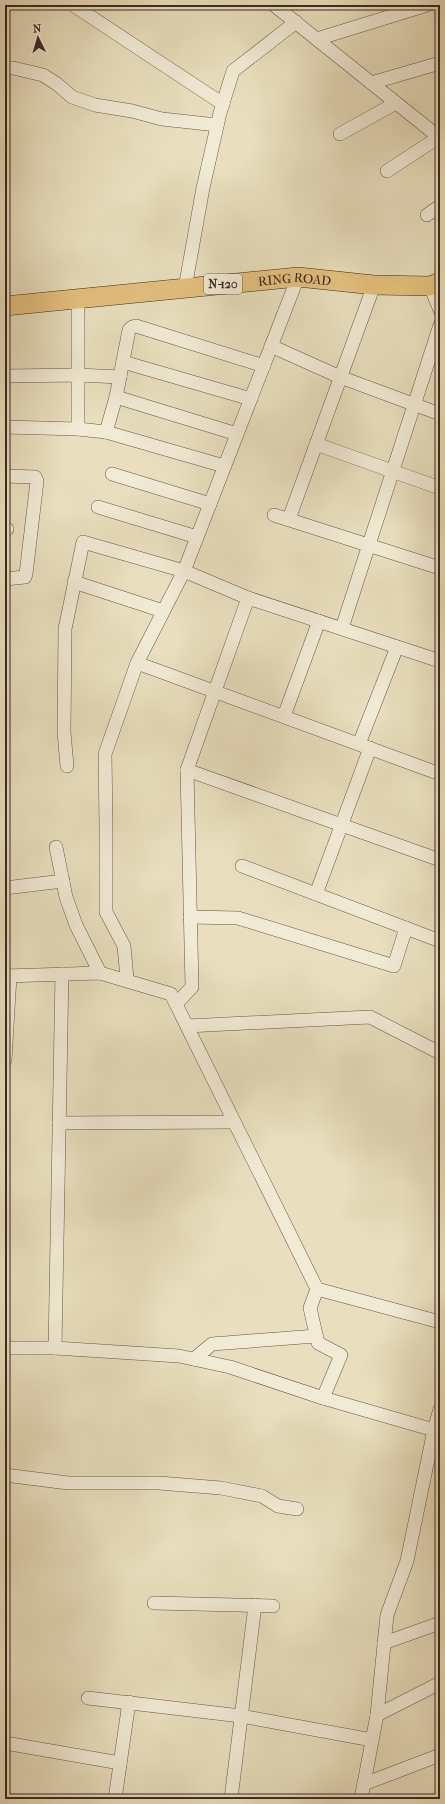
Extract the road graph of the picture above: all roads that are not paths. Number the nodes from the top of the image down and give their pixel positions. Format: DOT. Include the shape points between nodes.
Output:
graph roads {
  1 [pos="73,5"];
  2 [pos="274,5"];
  3 [pos="427,5"];
  4 [pos="296,22"];
  5 [pos="317,39"];
  6 [pos="440,63"];
  7 [pos="5,68"];
  8 [pos="371,83"];
  9 [pos="396,103"];
  10 [pos="223,104"];
  11 [pos="217,125"];
  12 [pos="437,133"];
  13 [pos="340,134"];
  14 [pos="387,170"];
  15 [pos="440,206"];
  16 [pos="427,215"];
  17 [pos="298,277"];
  18 [pos="435,284"];
  19 [pos="374,285"];
  20 [pos="185,288"];
  21 [pos="78,298"];
  22 [pos="5,306"];
  23 [pos="440,310"];
  24 [pos="440,325"];
  25 [pos="271,346"];
  26 [pos="123,362"];
  27 [pos="434,362"];
  28 [pos="264,366"];
  29 [pos="78,375"];
  30 [pos="5,376"];
  31 [pos="340,377"];
  32 [pos="120,378"];
  33 [pos="116,397"];
  34 [pos="251,399"];
  35 [pos="414,404"];
  36 [pos="440,414"];
  37 [pos="5,427"];
  38 [pos="78,429"];
  39 [pos="106,432"];
  40 [pos="237,434"];
  41 [pos="316,444"];
  42 [pos="224,466"];
  43 [pos="392,472"];
  44 [pos="112,474"];
  45 [pos="5,476"];
  46 [pos="440,488"];
  47 [pos="210,504"];
  48 [pos="98,507"];
  49 [pos="274,515"];
  50 [pos="289,519"];
  51 [pos="197,537"];
  52 [pos="369,545"];
  53 [pos="440,568"];
  54 [pos="184,571"];
  55 [pos="5,579"];
  56 [pos="74,582"];
  57 [pos="248,598"];
  58 [pos="163,611"];
  59 [pos="319,621"];
  60 [pos="342,628"];
  61 [pos="397,647"];
  62 [pos="440,662"];
  63 [pos="137,663"];
  64 [pos="215,691"];
  65 [pos="284,716"];
  66 [pos="365,746"];
  67 [pos="67,766"];
  68 [pos="187,770"];
  69 [pos="440,774"];
  70 [pos="341,825"];
  71 [pos="56,847"];
  72 [pos="440,860"];
  73 [pos="242,866"];
  74 [pos="63,881"];
  75 [pos="5,888"];
  76 [pos="316,894"];
  77 [pos="190,917"];
  78 [pos="406,928"];
  79 [pos="440,941"];
  80 [pos="100,973"];
  81 [pos="62,974"];
  82 [pos="8,976"];
  83 [pos="128,979"];
  84 [pos="176,1004"];
  85 [pos="187,1026"];
  86 [pos="440,1053"];
  87 [pos="5,1060"];
  88 [pos="234,1122"];
  89 [pos="59,1123"];
  90 [pos="317,1289"];
  91 [pos="440,1322"];
  92 [pos="316,1336"];
  93 [pos="5,1348"];
  94 [pos="55,1348"];
  95 [pos="194,1359"];
  96 [pos="323,1398"];
  97 [pos="440,1409"];
  98 [pos="434,1430"];
  99 [pos="5,1475"];
  100 [pos="297,1509"];
  101 [pos="154,1603"];
  102 [pos="255,1604"];
  103 [pos="273,1606"];
  104 [pos="440,1623"];
  105 [pos="384,1643"];
  106 [pos="440,1683"];
  107 [pos="88,1698"];
  108 [pos="129,1702"];
  109 [pos="377,1714"];
  110 [pos="241,1716"];
  111 [pos="372,1740"];
  112 [pos="5,1743"];
  113 [pos="440,1755"];
  114 [pos="120,1763"];
  115 [pos="364,1784"];
  116 [pos="115,1799"];
  117 [pos="231,1799"];
  118 [pos="361,1799"];
  1 -- 10 [label="street"];
  2 -- 4 [label="street"];
  3 -- 5 [label="street"];
  4 -- 5 [label="street"];
  4 -- 10 [label="street" via="233,71"];
  5 -- 8 [label="street"];
  6 -- 8 [label="street"];
  7 -- 11 [label="street" via="43,75 72,97 95,105 162,119"];
  8 -- 9 [label="street"];
  9 -- 12 [label="street"];
  9 -- 13 [label="street"];
  10 -- 11 [label="street"];
  11 -- 20 [label="street"];
  12 -- 14 [label="street"];
  15 -- 16 [label="street"];
  17 -- 19 [label="highway, RING ROAD / N-120"];
  17 -- 20 [label="highway, RING ROAD / N-120"];
  17 -- 25 [label="street"];
  18 -- 19 [label="highway, RING ROAD / N-120"];
  18 -- 23 [label="street"];
  19 -- 31 [label="street"];
  20 -- 21 [label="highway, RING ROAD / N-120"];
  21 -- 22 [label="highway, RING ROAD / N-120"];
  21 -- 29 [label="street"];
  24 -- 27 [label="street"];
  25 -- 28 [label="street"];
  25 -- 31 [label="street"];
  26 -- 28 [label="street" via="129,330 136,326"];
  26 -- 32 [label="street"];
  26 -- 34 [label="street"];
  27 -- 35 [label="street"];
  28 -- 34 [label="street"];
  29 -- 30 [label="street"];
  29 -- 32 [label="street"];
  29 -- 38 [label="street"];
  31 -- 35 [label="street"];
  31 -- 41 [label="street"];
  32 -- 33 [label="street"];
  33 -- 39 [label="street"];
  33 -- 40 [label="street"];
  34 -- 40 [label="street"];
  35 -- 36 [label="street"];
  35 -- 43 [label="street"];
  37 -- 38 [label="street"];
  38 -- 39 [label="street"];
  39 -- 42 [label="street"];
  40 -- 42 [label="street"];
  41 -- 43 [label="street"];
  41 -- 50 [label="street"];
  42 -- 47 [label="street"];
  43 -- 46 [label="street"];
  43 -- 52 [label="street"];
  44 -- 47 [label="street"];
  45 -- 55 [label="street" via="35,477 37,481 26,574 21,579"];
  47 -- 51 [label="street"];
  48 -- 51 [label="street"];
  49 -- 50 [label="street"];
  50 -- 52 [label="street"];
  51 -- 54 [label="street"];
  52 -- 53 [label="street"];
  52 -- 60 [label="street"];
  54 -- 56 [label="street" via="83,542"];
  54 -- 57 [label="street"];
  54 -- 58 [label="street"];
  56 -- 58 [label="street"];
  56 -- 67 [label="street" via="64,646 64,732"];
  57 -- 59 [label="street"];
  57 -- 64 [label="street"];
  58 -- 63 [label="street"];
  59 -- 60 [label="street"];
  59 -- 65 [label="street"];
  60 -- 61 [label="street"];
  61 -- 62 [label="street"];
  61 -- 66 [label="street"];
  63 -- 64 [label="street"];
  63 -- 83 [label="street" via="105,754 106,912 124,946"];
  64 -- 65 [label="street"];
  64 -- 68 [label="street"];
  65 -- 66 [label="street"];
  66 -- 69 [label="street"];
  66 -- 70 [label="street"];
  68 -- 70 [label="street"];
  68 -- 77 [label="street"];
  70 -- 72 [label="street"];
  70 -- 76 [label="street"];
  71 -- 74 [label="street"];
  73 -- 76 [label="street"];
  74 -- 75 [label="street"];
  74 -- 80 [label="street" via="76,925"];
  76 -- 78 [label="street"];
  77 -- 78 [label="street" via="238,918 394,966"];
  77 -- 84 [label="street" via="192,987"];
  78 -- 79 [label="street"];
  80 -- 81 [label="street"];
  80 -- 83 [label="street"];
  81 -- 82 [label="street"];
  81 -- 89 [label="street"];
  82 -- 87 [label="street"];
  83 -- 84 [label="street" via="171,994"];
  84 -- 85 [label="street"];
  85 -- 86 [label="street" via="370,1017"];
  85 -- 88 [label="street"];
  88 -- 89 [label="street"];
  88 -- 90 [label="street"];
  89 -- 94 [label="street"];
  90 -- 91 [label="street"];
  90 -- 92 [label="street" via="310,1308"];
  92 -- 95 [label="street" via="212,1344"];
  92 -- 96 [label="street" via="318,1343 341,1355"];
  93 -- 94 [label="street"];
  94 -- 95 [label="street"];
  95 -- 96 [label="street" via="230,1366"];
  96 -- 98 [label="street"];
  97 -- 98 [label="street"];
  98 -- 105 [label="street" via="407,1560 387,1615"];
  99 -- 100 [label="street" via="68,1483 159,1483 221,1488 262,1496 278,1506"];
  101 -- 102 [label="street"];
  102 -- 103 [label="street"];
  102 -- 110 [label="street"];
  104 -- 105 [label="street"];
  105 -- 109 [label="street"];
  106 -- 109 [label="street"];
  107 -- 108 [label="street"];
  108 -- 110 [label="street"];
  108 -- 114 [label="street"];
  109 -- 111 [label="street"];
  110 -- 111 [label="street"];
  110 -- 117 [label="street"];
  111 -- 115 [label="street"];
  112 -- 114 [label="street"];
  113 -- 115 [label="street"];
  114 -- 116 [label="street"];
  115 -- 118 [label="street"];
}
